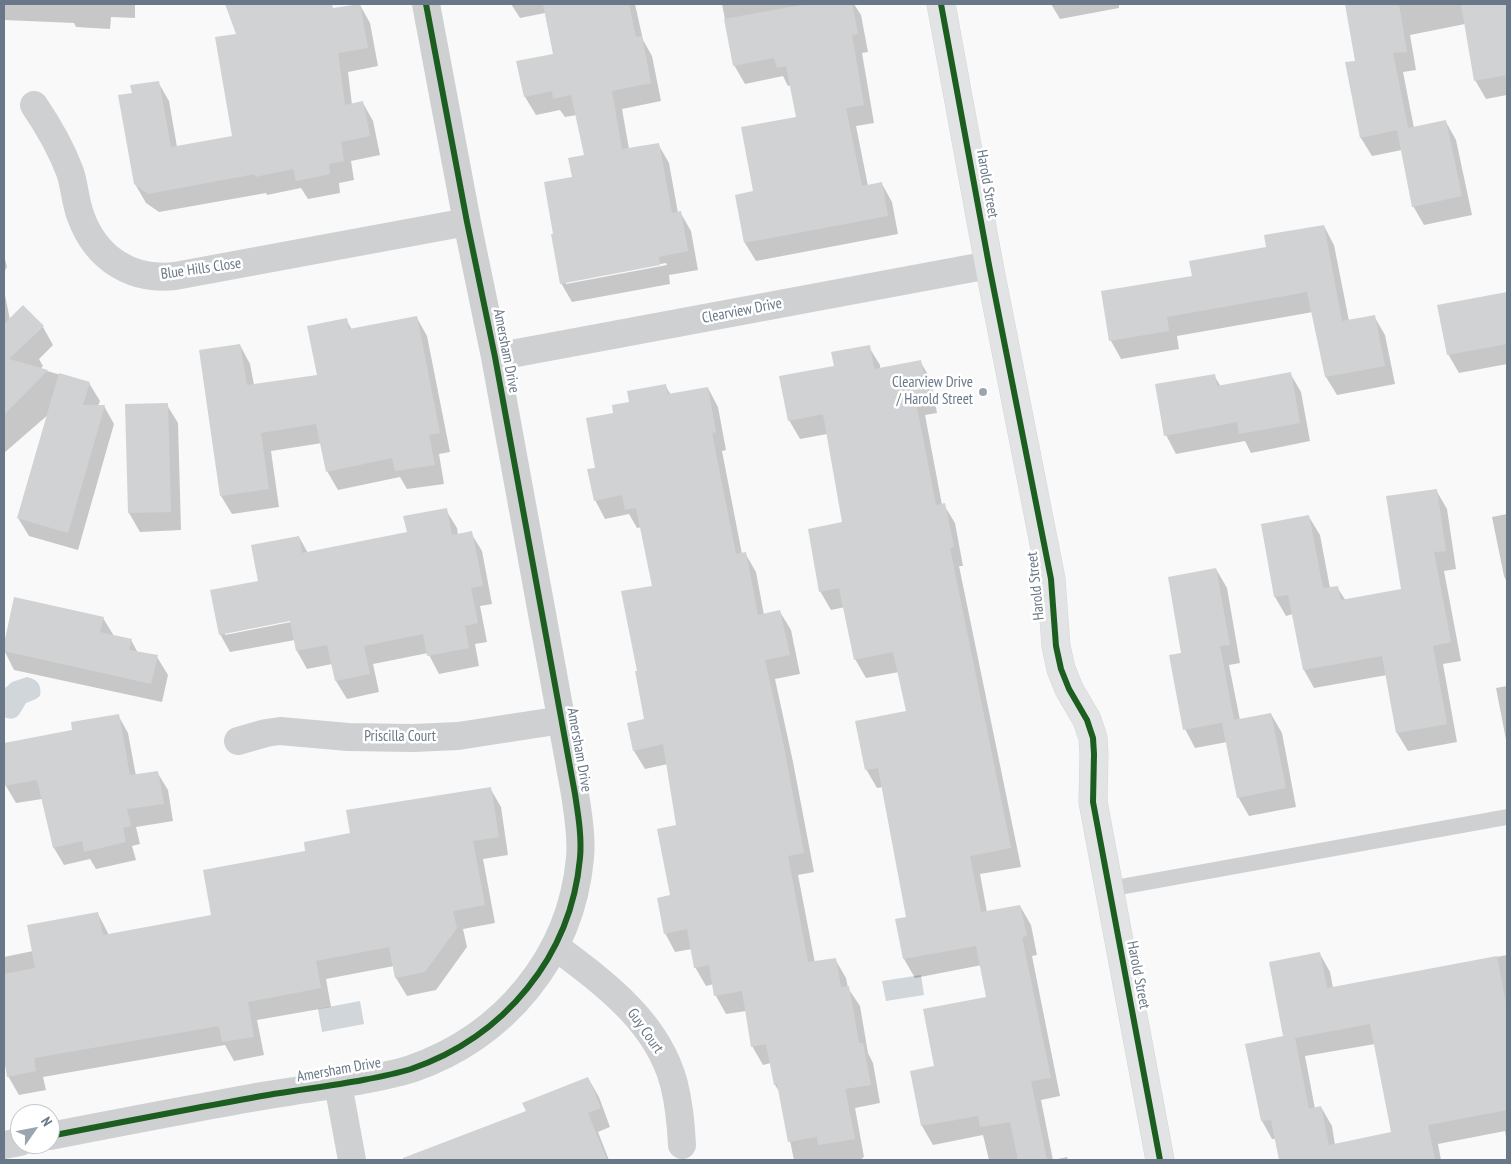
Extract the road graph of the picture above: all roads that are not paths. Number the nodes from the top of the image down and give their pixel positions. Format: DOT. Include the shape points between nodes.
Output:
graph roads {
  1 [pos="426,4"];
  2 [pos="941,4"];
  3 [pos="34,105"];
  4 [pos="467,222"];
  5 [pos="989,265"];
  6 [pos="495,357"];
  7 [pos="562,720"];
  8 [pos="238,742"];
  9 [pos="1507,818"];
  10 [pos="1109,889"];
  11 [pos="556,947"];
  12 [pos="338,1084"];
  13 [pos="60,1134"];
  14 [pos="682,1145"];
  15 [pos="352,1160"];
  16 [pos="1160,1160"];
  1 -- 4 [label="street, Amersham Drive"];
  2 -- 5 [label="street, Harold Street"];
  3 -- 4 [label="street, Blue Hills Close" via="61,150 87,232 113,262 131,271 162,278"];
  4 -- 6 [label="street, Amersham Drive"];
  5 -- 6 [label="street, Clearview Drive"];
  5 -- 10 [label="street, Harold Street" via="1051,579 1057,654 1069,689 1087,720 1093,738 1093,802"];
  6 -- 7 [label="street, Amersham Drive"];
  7 -- 8 [label="street, Priscilla Court" via="458,736 413,738 280,731"];
  7 -- 11 [label="street, Amersham Drive" via="575,794 581,856 575,894"];
  9 -- 10 [label="lane"];
  10 -- 16 [label="street, Harold Street"];
  11 -- 12 [label="street, Amersham Drive" via="526,992 474,1038 409,1070"];
  11 -- 14 [label="street, Guy Court" via="614,992 654,1039 674,1082"];
  12 -- 13 [label="street, Amersham Drive"];
  12 -- 15 [label="street"];
}
